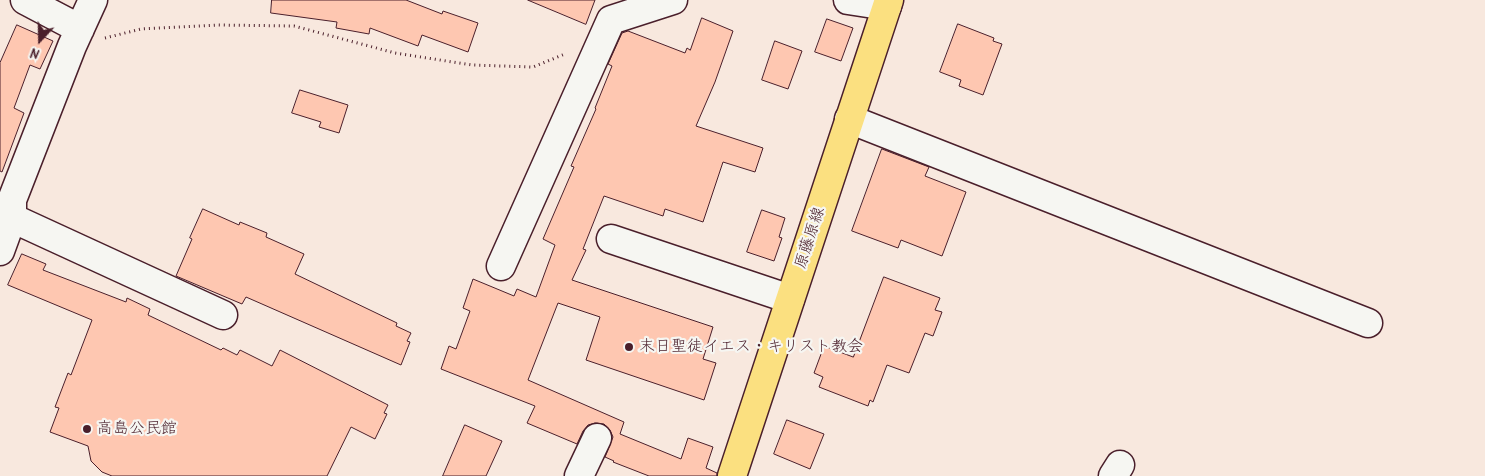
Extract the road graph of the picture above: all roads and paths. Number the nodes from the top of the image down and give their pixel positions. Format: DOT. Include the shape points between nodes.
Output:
graph roads {
  1 [pos="25,0"];
  2 [pos="93,0"];
  3 [pos="673,0"];
  4 [pos="848,0"];
  5 [pos="888,3"];
  6 [pos="631,6"];
  7 [pos="76,37"];
  8 [pos="603,38"];
  9 [pos="849,119"];
  10 [pos="8,204"];
  11 [pos="611,239"];
  12 [pos="0,252"];
  13 [pos="501,266"];
  14 [pos="790,299"];
  15 [pos="223,315"];
  16 [pos="1368,323"];
  17 [pos="597,438"];
  18 [pos="579,476"];
  19 [pos="732,476"];
  1 -- 7 [label="street"];
  2 -- 7 [label="street"];
  3 -- 6 [label="street"];
  4 -- 5 [label="street"];
  5 -- 9 [label="main road, 原藤原線"];
  6 -- 8 [label="street" via="611,20"];
  7 -- 8 [label="path" via="218,25 294,26 395,53 472,66 532,67"];
  7 -- 10 [label="street"];
  8 -- 13 [label="street"];
  9 -- 14 [label="main road, 原藤原線"];
  9 -- 16 [label="street"];
  10 -- 12 [label="street"];
  10 -- 15 [label="street"];
  11 -- 14 [label="street"];
  14 -- 19 [label="main road, 原藤原線"];
  17 -- 18 [label="street"];
}
